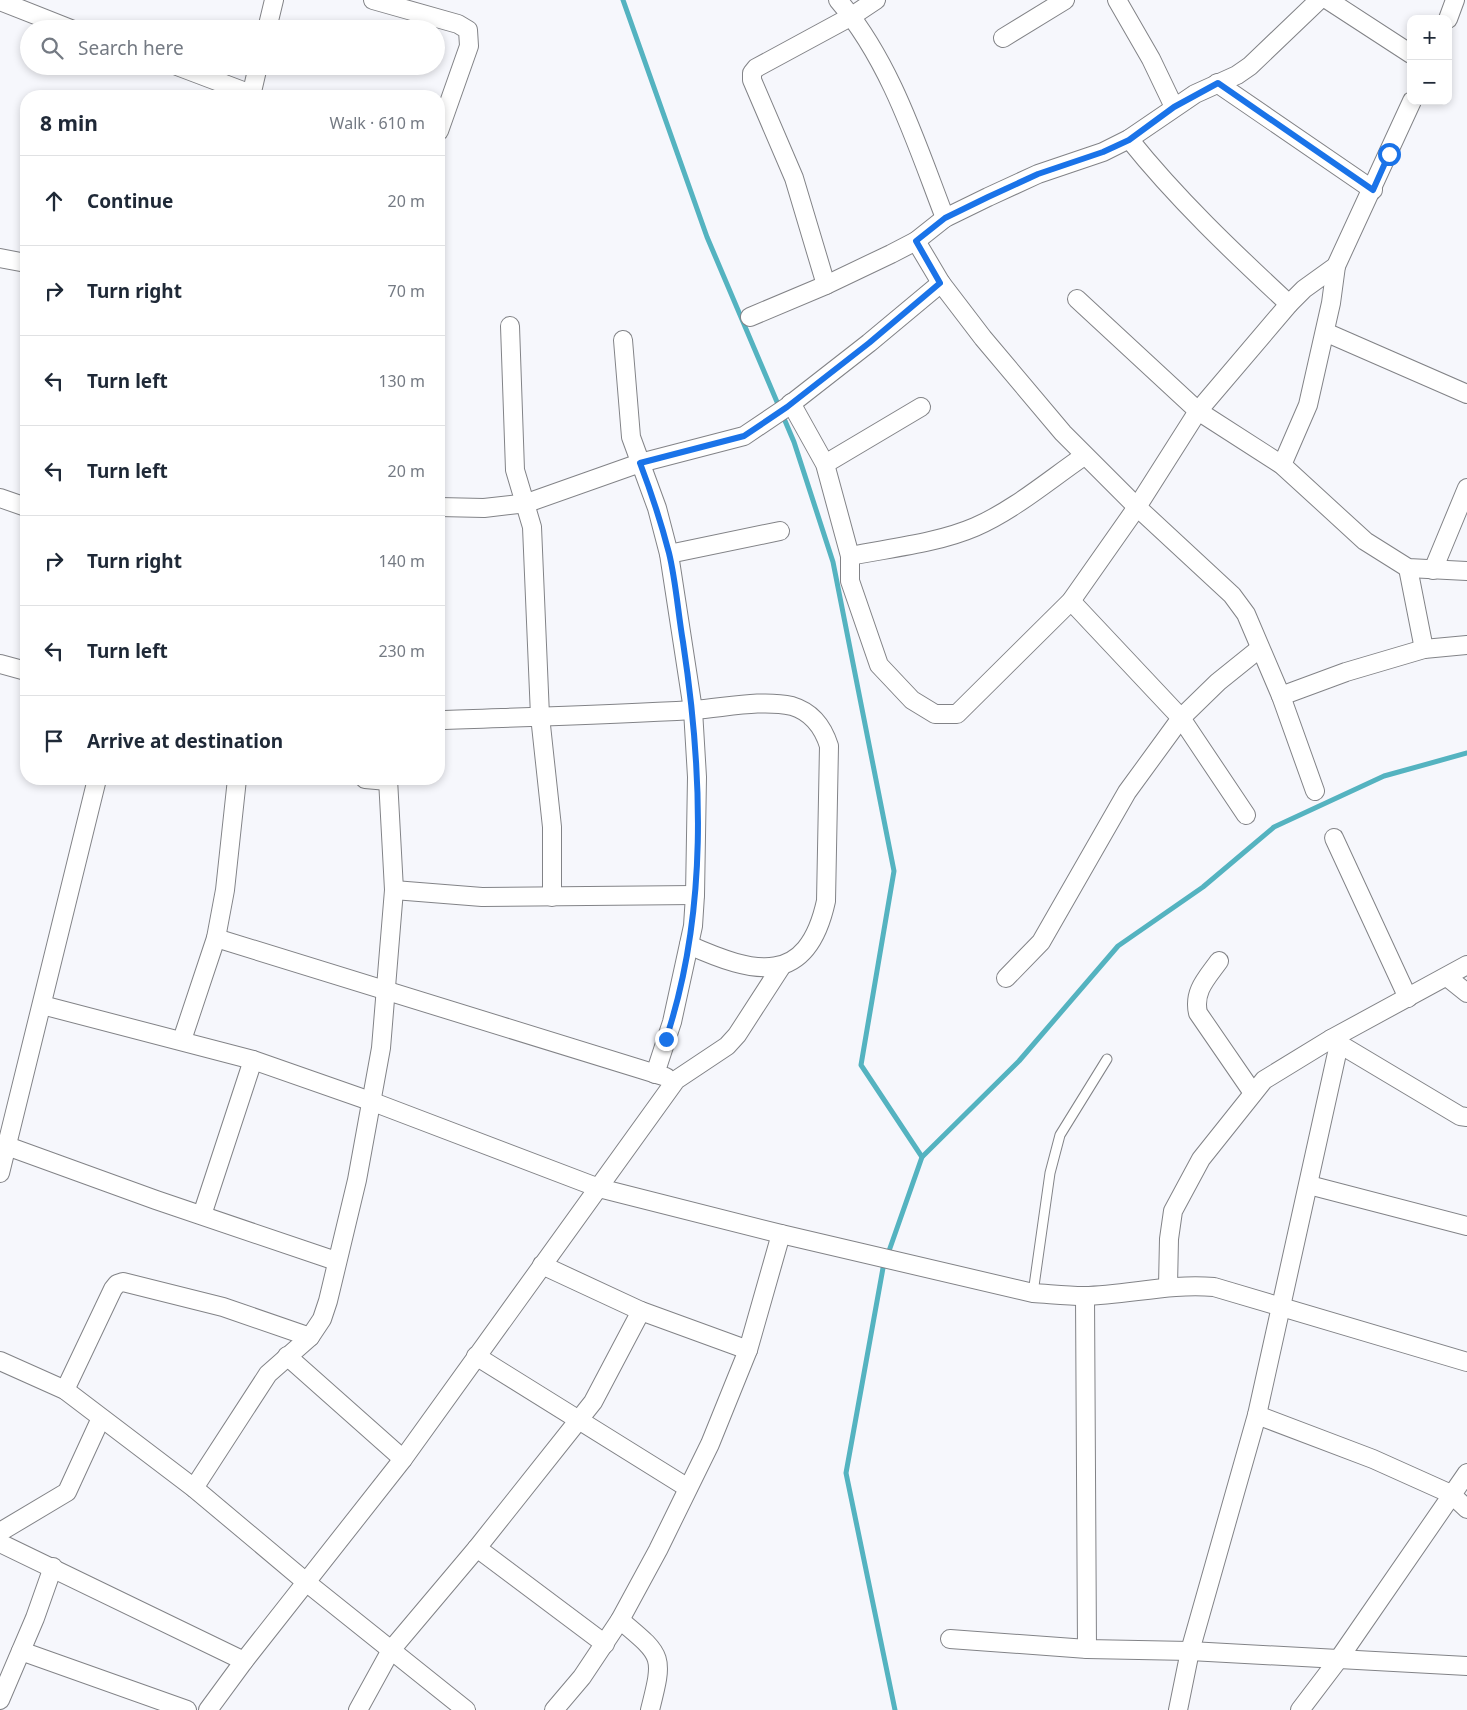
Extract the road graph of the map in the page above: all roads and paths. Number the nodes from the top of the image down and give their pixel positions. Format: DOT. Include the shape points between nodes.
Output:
graph roads {
  1 [pos="274,0"];
  2 [pos="373,0"];
  3 [pos="838,0"];
  4 [pos="876,0"];
  5 [pos="1065,0"];
  6 [pos="1117,0"];
  7 [pos="1319,0"];
  8 [pos="1328,0"];
  9 [pos="1455,0"];
  10 [pos="0,1"];
  11 [pos="1449,15"];
  12 [pos="852,16"];
  13 [pos="48,20"];
  14 [pos="269,20"];
  15 [pos="444,20"];
  16 [pos="445,20"];
  17 [pos="1003,38"];
  18 [pos="1407,51"];
  19 [pos="200,75"];
  20 [pos="256,75"];
  21 [pos="1218,83"];
  22 [pos="238,90"];
  23 [pos="252,90"];
  24 [pos="1410,105"];
  25 [pos="1174,107"];
  26 [pos="445,114"];
  27 [pos="1129,140"];
  28 [pos="1373,190"];
  29 [pos="945,218"];
  30 [pos="916,241"];
  31 [pos="0,258"];
  32 [pos="20,262"];
  33 [pos="1336,266"];
  34 [pos="940,283"];
  35 [pos="826,285"];
  36 [pos="1077,299"];
  37 [pos="1289,304"];
  38 [pos="750,317"];
  39 [pos="510,326"];
  40 [pos="1325,332"];
  41 [pos="623,340"];
  42 [pos="1467,394"];
  43 [pos="789,405"];
  44 [pos="921,407"];
  45 [pos="1198,411"];
  46 [pos="1084,456"];
  47 [pos="640,463"];
  48 [pos="825,464"];
  49 [pos="1282,464"];
  50 [pos="1467,488"];
  51 [pos="0,498"];
  52 [pos="527,503"];
  53 [pos="20,505"];
  54 [pos="445,507"];
  55 [pos="1137,508"];
  56 [pos="780,531"];
  57 [pos="669,554"];
  58 [pos="850,556"];
  59 [pos="1408,568"];
  60 [pos="1433,570"];
  61 [pos="1467,571"];
  62 [pos="1071,601"];
  63 [pos="1467,645"];
  64 [pos="1260,648"];
  65 [pos="1424,649"];
  66 [pos="0,664"];
  67 [pos="20,669"];
  68 [pos="1281,696"];
  69 [pos="693,710"];
  70 [pos="540,716"];
  71 [pos="1181,718"];
  72 [pos="445,720"];
  73 [pos="96,785"];
  74 [pos="236,785"];
  75 [pos="388,785"];
  76 [pos="1315,791"];
  77 [pos="1246,815"];
  78 [pos="1334,838"];
  79 [pos="394,890"];
  80 [pos="695,895"];
  81 [pos="552,897"];
  82 [pos="216,938"];
  83 [pos="689,945"];
  84 [pos="1218,961"];
  85 [pos="1467,965"];
  86 [pos="781,967"];
  87 [pos="1447,977"];
  88 [pos="1006,978"];
  89 [pos="386,991"];
  90 [pos="1467,993"];
  91 [pos="1408,998"];
  92 [pos="42,1004"];
  93 [pos="182,1040"];
  94 [pos="1335,1041"];
  95 [pos="1107,1059"];
  96 [pos="253,1060"];
  97 [pos="655,1074"];
  98 [pos="676,1080"];
  99 [pos="1252,1094"];
  100 [pos="373,1102"];
  101 [pos="1467,1117"];
  102 [pos="7,1146"];
  103 [pos="0,1173"];
  104 [pos="1309,1185"];
  105 [pos="599,1188"];
  106 [pos="202,1215"];
  107 [pos="1466,1224"];
  108 [pos="781,1234"];
  109 [pos="336,1262"];
  110 [pos="542,1265"];
  111 [pos="1168,1286"];
  112 [pos="1034,1293"];
  113 [pos="1084,1296"];
  114 [pos="1282,1307"];
  115 [pos="642,1310"];
  116 [pos="310,1337"];
  117 [pos="748,1350"];
  118 [pos="287,1356"];
  119 [pos="476,1356"];
  120 [pos="0,1361"];
  121 [pos="1467,1362"];
  122 [pos="66,1390"];
  123 [pos="1257,1416"];
  124 [pos="102,1418"];
  125 [pos="578,1420"];
  126 [pos="403,1458"];
  127 [pos="1467,1472"];
  128 [pos="194,1488"];
  129 [pos="688,1488"];
  130 [pos="1451,1494"];
  131 [pos="1467,1509"];
  132 [pos="0,1532"];
  133 [pos="0,1543"];
  134 [pos="477,1548"];
  135 [pos="53,1567"];
  136 [pos="306,1582"];
  137 [pos="620,1620"];
  138 [pos="950,1639"];
  139 [pos="605,1644"];
  140 [pos="1087,1649"];
  141 [pos="390,1650"];
  142 [pos="21,1651"];
  143 [pos="1190,1651"];
  144 [pos="1338,1660"];
  145 [pos="244,1661"];
  146 [pos="1467,1666"];
  147 [pos="0,1700"];
  148 [pos="187,1710"];
  149 [pos="208,1710"];
  150 [pos="358,1710"];
  151 [pos="466,1710"];
  152 [pos="554,1710"];
  153 [pos="650,1710"];
  154 [pos="1178,1710"];
  155 [pos="1300,1710"];
  1 -- 14 [label="street"];
  2 -- 15 [label="street"];
  3 -- 12 [label="street"];
  4 -- 12 [label="street"];
  5 -- 17 [label="street"];
  6 -- 25 [label="street"];
  7 -- 21 [label="street" via="1250,66"];
  8 -- 18 [label="street"];
  9 -- 11 [label="street"];
  10 -- 13 [label="street"];
  12 -- 29 [label="street" via="871,44 895,93"];
  12 -- 35 [label="street" via="752,73 752,80 794,178"];
  16 -- 26 [label="street" via="468,30 469,46"];
  19 -- 22 [label="street"];
  20 -- 23 [label="street"];
  21 -- 25 [label="street"];
  21 -- 28 [label="street"];
  24 -- 28 [label="street"];
  25 -- 27 [label="street"];
  27 -- 29 [label="street" via="1038,174"];
  27 -- 37 [label="street" via="1147,163"];
  28 -- 33 [label="street"];
  29 -- 30 [label="street"];
  30 -- 34 [label="street"];
  30 -- 35 [label="street"];
  31 -- 32 [label="street"];
  33 -- 37 [label="street"];
  33 -- 40 [label="street"];
  34 -- 43 [label="street"];
  34 -- 46 [label="street"];
  35 -- 38 [label="street"];
  36 -- 45 [label="street"];
  37 -- 45 [label="street"];
  39 -- 52 [label="street" via="515,470"];
  40 -- 42 [label="street"];
  40 -- 49 [label="street" via="1308,405"];
  41 -- 47 [label="street" via="631,437"];
  43 -- 47 [label="street" via="739,438"];
  43 -- 48 [label="street"];
  44 -- 48 [label="street"];
  45 -- 49 [label="street"];
  45 -- 55 [label="street"];
  46 -- 55 [label="street"];
  46 -- 58 [label="street" via="977,526"];
  47 -- 52 [label="street"];
  47 -- 57 [label="street" via="657,508"];
  48 -- 58 [label="street"];
  49 -- 59 [label="street" via="1366,541"];
  50 -- 60 [label="street"];
  51 -- 53 [label="street"];
  52 -- 54 [label="street" via="484,508"];
  52 -- 70 [label="street" via="532,528"];
  55 -- 62 [label="street"];
  55 -- 64 [label="street" via="1232,595 1246,614"];
  56 -- 57 [label="street"];
  57 -- 69 [label="street"];
  58 -- 62 [label="street" via="850,580 879,664 912,700 935,714 957,714"];
  59 -- 60 [label="street"];
  59 -- 65 [label="street"];
  60 -- 61 [label="street"];
  62 -- 71 [label="street"];
  63 -- 65 [label="street"];
  64 -- 68 [label="street"];
  64 -- 71 [label="street"];
  65 -- 68 [label="street" via="1346,672"];
  66 -- 67 [label="street"];
  68 -- 76 [label="street"];
  69 -- 70 [label="street"];
  69 -- 80 [label="street" via="697,777"];
  69 -- 86 [label="street" via="768,704 791,706 814,719 825,732 829,746 826,901 821,924 813,938 804,950"];
  70 -- 72 [label="street"];
  70 -- 81 [label="street" via="552,827"];
  71 -- 77 [label="street"];
  71 -- 88 [label="street" via="1127,792 1041,942"];
  73 -- 92 [label="street"];
  74 -- 82 [label="street"];
  75 -- 79 [label="street"];
  78 -- 91 [label="street"];
  79 -- 81 [label="street" via="482,897"];
  79 -- 89 [label="street"];
  80 -- 81 [label="street"];
  80 -- 83 [label="street"];
  82 -- 89 [label="street"];
  82 -- 93 [label="street"];
  83 -- 86 [label="street" via="742,966"];
  83 -- 97 [label="street" via="672,1022"];
  84 -- 99 [label="street" via="1199,989 1198,1013"];
  85 -- 87 [label="street"];
  86 -- 98 [label="street" via="728,1046"];
  87 -- 90 [label="street"];
  87 -- 91 [label="street"];
  89 -- 97 [label="street"];
  89 -- 100 [label="street"];
  91 -- 94 [label="street"];
  92 -- 93 [label="street"];
  92 -- 102 [label="street"];
  93 -- 96 [label="street"];
  94 -- 99 [label="street" via="1264,1080"];
  94 -- 101 [label="street" via="1460,1116"];
  94 -- 104 [label="street"];
  95 -- 112 [label="lane" via="1060,1135 1050,1173"];
  96 -- 100 [label="street"];
  96 -- 106 [label="street"];
  97 -- 98 [label="street"];
  98 -- 105 [label="street"];
  99 -- 111 [label="street" via="1201,1158 1173,1211"];
  100 -- 105 [label="street"];
  100 -- 109 [label="street"];
  102 -- 103 [label="street"];
  102 -- 106 [label="street"];
  104 -- 107 [label="street"];
  104 -- 114 [label="street"];
  105 -- 108 [label="street"];
  105 -- 110 [label="street"];
  106 -- 109 [label="street"];
  108 -- 112 [label="street"];
  108 -- 117 [label="street"];
  109 -- 116 [label="street" via="322,1319"];
  110 -- 115 [label="street"];
  110 -- 119 [label="street"];
  111 -- 113 [label="street"];
  111 -- 114 [label="street" via="1214,1287"];
  112 -- 113 [label="street"];
  113 -- 140 [label="street"];
  114 -- 121 [label="street"];
  114 -- 123 [label="street"];
  115 -- 117 [label="street"];
  115 -- 125 [label="street" via="593,1402"];
  116 -- 118 [label="street"];
  116 -- 122 [label="street" via="223,1307 123,1282 113,1289"];
  117 -- 129 [label="street" via="710,1444"];
  118 -- 126 [label="street"];
  118 -- 128 [label="street" via="268,1374"];
  119 -- 125 [label="street"];
  119 -- 126 [label="street"];
  120 -- 122 [label="street"];
  122 -- 124 [label="street"];
  123 -- 130 [label="street" via="1373,1459"];
  123 -- 143 [label="street"];
  124 -- 128 [label="street"];
  124 -- 132 [label="street" via="67,1492"];
  125 -- 129 [label="street"];
  125 -- 134 [label="street"];
  126 -- 136 [label="street"];
  127 -- 130 [label="street"];
  128 -- 136 [label="street"];
  129 -- 137 [label="street"];
  130 -- 131 [label="street"];
  130 -- 144 [label="street"];
  133 -- 135 [label="street"];
  134 -- 139 [label="street"];
  134 -- 141 [label="street"];
  135 -- 142 [label="street"];
  135 -- 145 [label="street"];
  136 -- 141 [label="street"];
  136 -- 145 [label="street"];
  137 -- 139 [label="street"];
  137 -- 153 [label="street" via="651,1647 657,1657 657,1681"];
  138 -- 140 [label="street"];
  139 -- 152 [label="street"];
  140 -- 143 [label="street"];
  141 -- 150 [label="street"];
  141 -- 151 [label="street"];
  142 -- 147 [label="street"];
  142 -- 148 [label="street"];
  143 -- 144 [label="street"];
  143 -- 154 [label="street"];
  144 -- 146 [label="street"];
  144 -- 155 [label="street"];
  145 -- 149 [label="street"];
}
